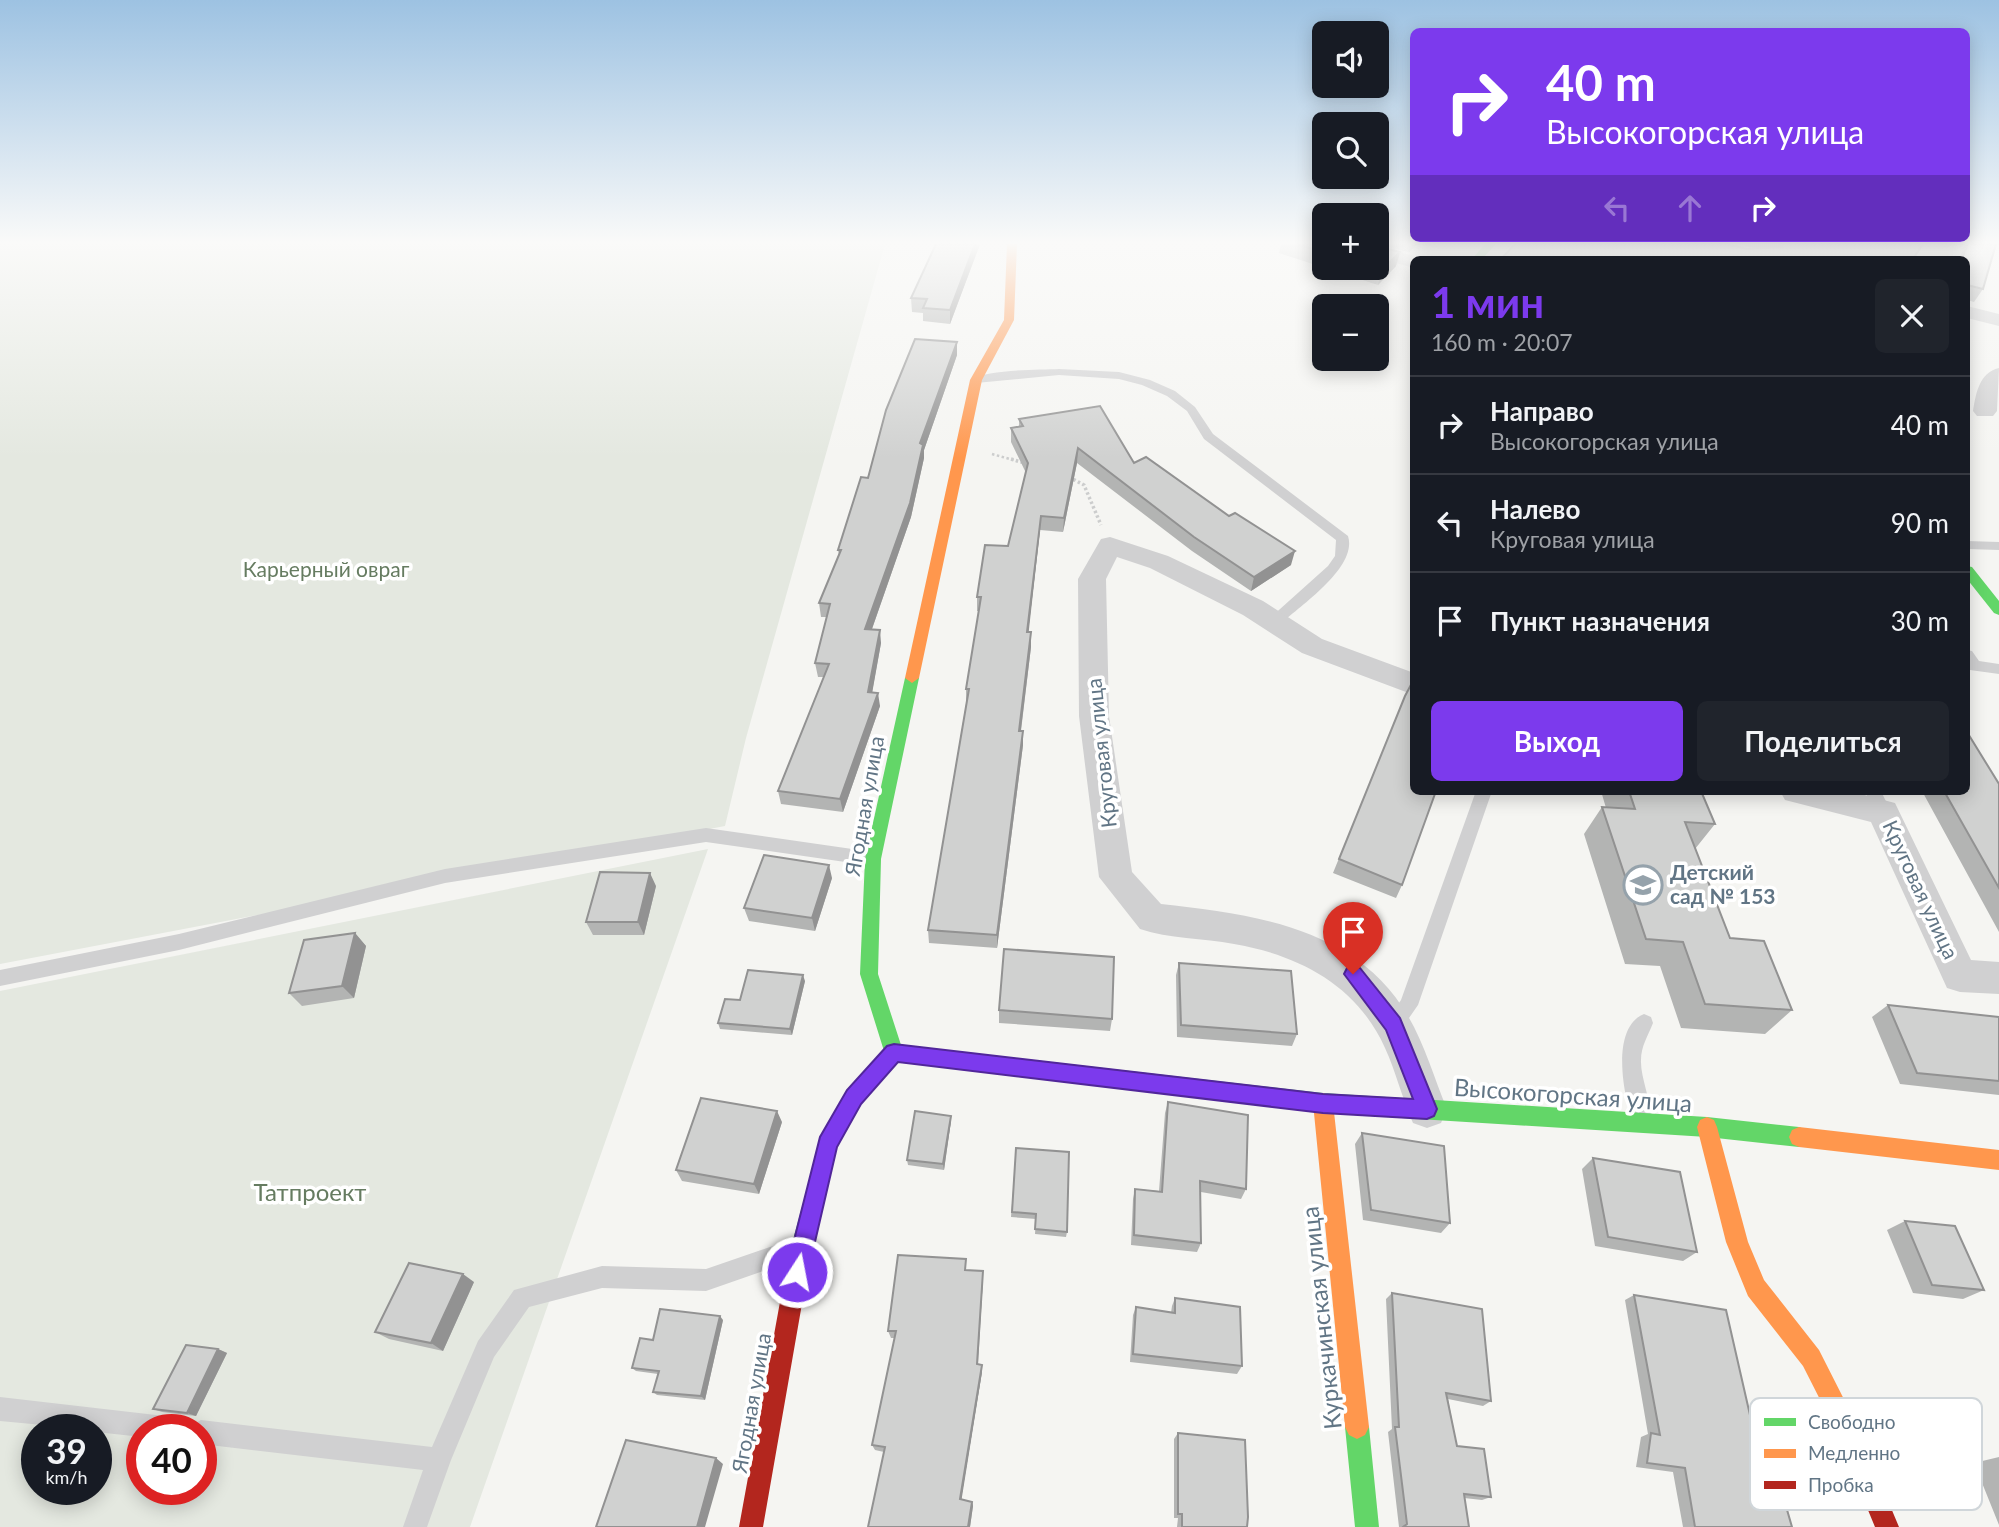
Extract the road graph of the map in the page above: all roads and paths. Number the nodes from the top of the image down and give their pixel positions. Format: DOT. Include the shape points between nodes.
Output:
graph roads {
  1 [pos="1009,315"];
  2 [pos="1980,315"];
  3 [pos="1999,320"];
  4 [pos="1999,375"];
  5 [pos="976,380"];
  6 [pos="1986,411"];
  7 [pos="959,452"];
  8 [pos="1026,464"];
  9 [pos="1061,474"];
  10 [pos="1110,545"];
  11 [pos="1970,545"];
  12 [pos="1999,546"];
  13 [pos="1970,574"];
  14 [pos="1999,610"];
  15 [pos="1274,622"];
  16 [pos="1970,659"];
  17 [pos="1999,669"];
  18 [pos="1410,683"];
  19 [pos="1483,795"];
  20 [pos="1826,795"];
  21 [pos="1878,802"];
  22 [pos="873,859"];
  23 [pos="0,978"];
  24 [pos="1999,978"];
  25 [pos="1644,1023"];
  26 [pos="1393,1025"];
  27 [pos="894,1053"];
  28 [pos="1323,1103"];
  29 [pos="1427,1109"];
  30 [pos="1643,1122"];
  31 [pos="1707,1127"];
  32 [pos="1999,1160"];
  33 [pos="801,1247"];
  34 [pos="1831,1398"];
  35 [pos="0,1409"];
  36 [pos="126,1424"];
  37 [pos="217,1434"];
  38 [pos="439,1460"];
  39 [pos="1880,1510"];
  40 [pos="415,1527"];
  41 [pos="751,1527"];
  42 [pos="1367,1527"];
  43 [pos="1887,1527"];
  1 -- 5 [label="street, Ягодная улица" via="1000,341"];
  2 -- 3 [label="street"];
  4 -- 6 [label="street" via="1988,388"];
  5 -- 7 [label="street, Ягодная улица"];
  5 -- 15 [label="lane" via="1007,375 1129,376 1153,383 1193,410 1200,432 1286,497 1322,518 1343,539 1342,556 1332,569"];
  7 -- 8 [label="path" via="998,454"];
  7 -- 22 [label="street, Ягодная улица"];
  9 -- 10 [label="path" via="1084,485"];
  10 -- 15 [label="street" via="1159,562"];
  10 -- 26 [label="street, Круговая улица" via="1092,579 1094,702 1116,877 1152,918 1242,928 1311,948 1353,974"];
  11 -- 12 [label="lane"];
  13 -- 14 [label="street"];
  15 -- 18 [label="street" via="1312,646"];
  16 -- 17 [label="lane" via="1976,666"];
  19 -- 26 [label="lane" via="1409,1005"];
  20 -- 21 [label="street, Круговая улица"];
  21 -- 24 [label="street, Круговая улица" via="1960,976"];
  22 -- 23 [label="lane" via="706,835 446,876 179,942"];
  22 -- 27 [label="street, Ягодная улица" via="869,974"];
  25 -- 30 [label="lane" via="1632,1041 1630,1072"];
  26 -- 29 [label="street, Круговая улица"];
  27 -- 28 [label="street, Высокогорская улица"];
  27 -- 33 [label="street, Ягодная улица" via="854,1097 828,1144"];
  28 -- 29 [label="street, Высокогорская улица"];
  28 -- 42 [label="street, Куркачинская улица"];
  29 -- 30 [label="street, Высокогорская улица"];
  30 -- 31 [label="street, Высокогорская улица"];
  31 -- 32 [label="street, Высокогорская улица"];
  31 -- 34 [label="street" via="1737,1242 1756,1288 1811,1358"];
  33 -- 38 [label="lane" via="706,1280 602,1276 522,1298 486,1349"];
  33 -- 41 [label="street, Ягодная улица"];
  35 -- 36 [label="lane"];
  37 -- 38 [label="lane"];
  38 -- 40 [label="lane"];
  39 -- 43 [label="street"];
}
